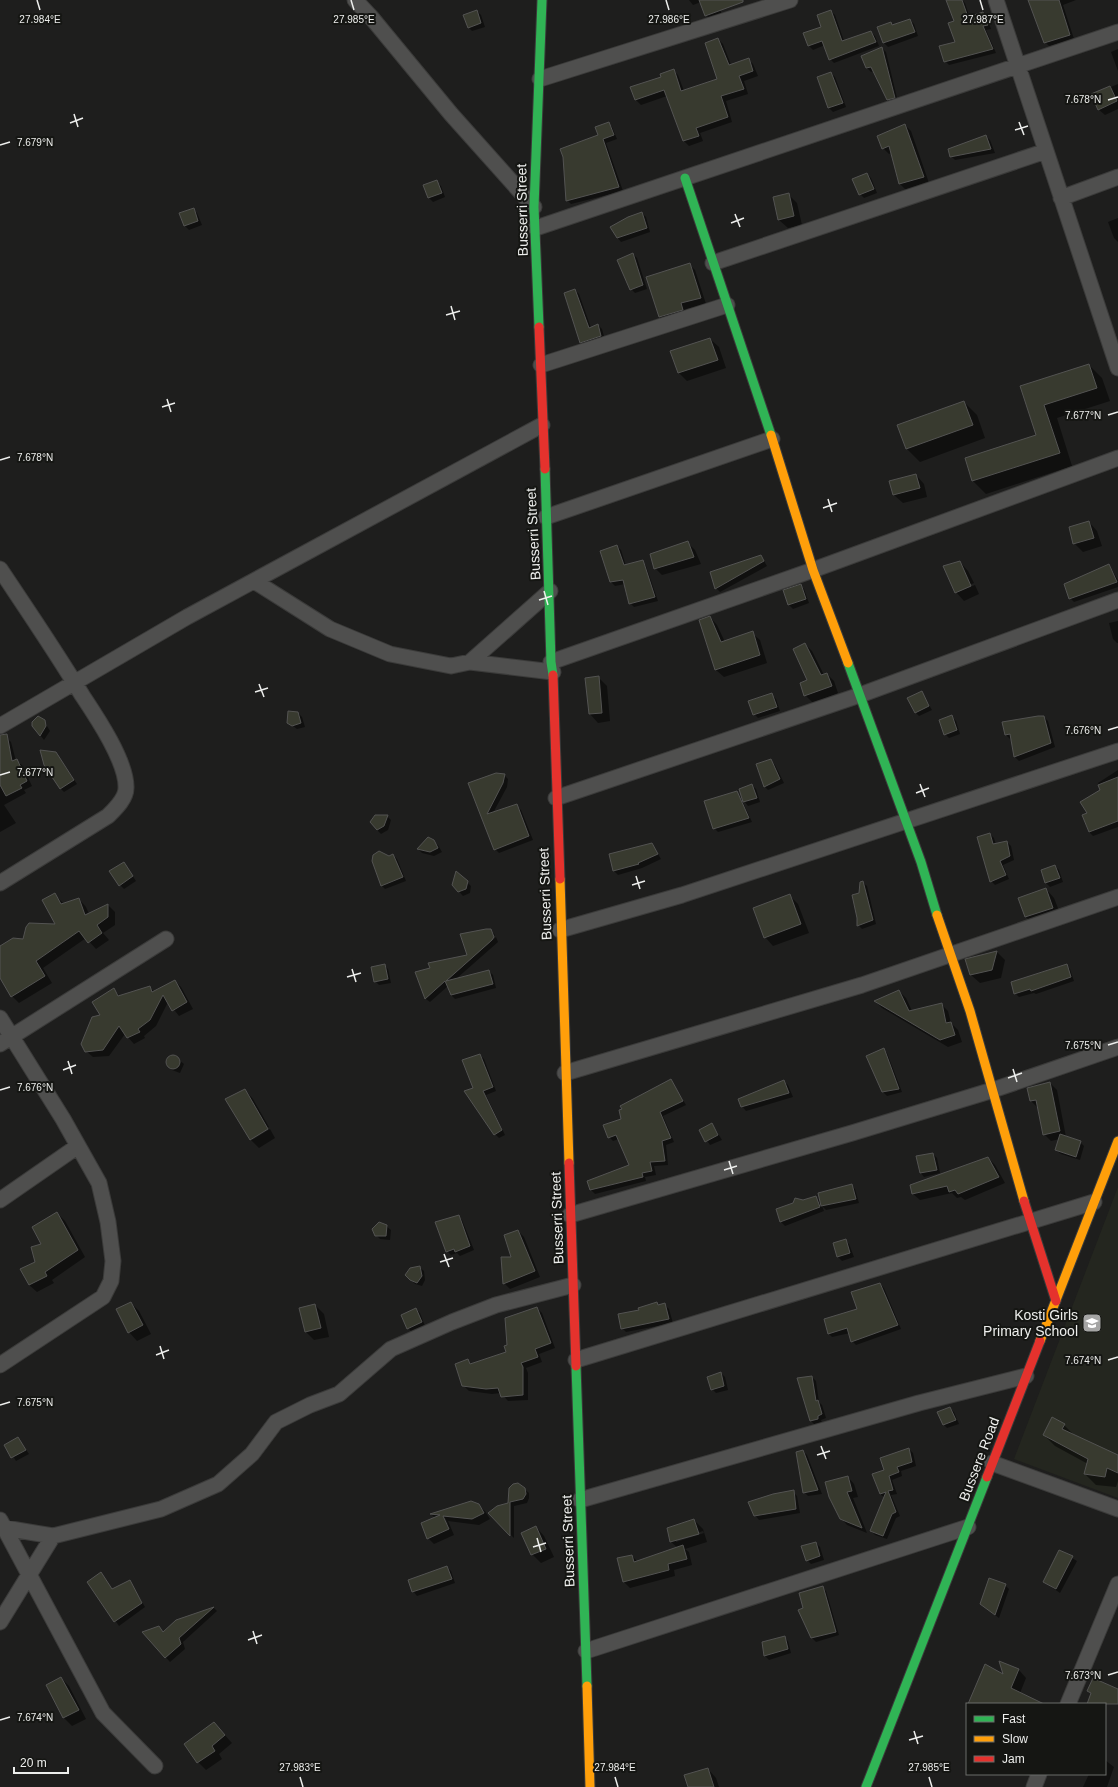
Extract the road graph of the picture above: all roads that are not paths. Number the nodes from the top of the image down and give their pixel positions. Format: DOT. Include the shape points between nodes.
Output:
graph roads {
  1 [pos="355,0"];
  2 [pos="542,0"];
  3 [pos="790,0"];
  4 [pos="996,0"];
  5 [pos="1118,32"];
  6 [pos="1017,66"];
  7 [pos="540,79"];
  8 [pos="1046,151"];
  9 [pos="1118,177"];
  10 [pos="684,178"];
  11 [pos="1061,198"];
  12 [pos="534,207"];
  13 [pos="536,228"];
  14 [pos="713,263"];
  15 [pos="727,305"];
  16 [pos="1112,328"];
  17 [pos="541,366"];
  18 [pos="1118,368"];
  19 [pos="542,425"];
  20 [pos="772,439"];
  21 [pos="1118,458"];
  22 [pos="546,517"];
  23 [pos="0,569"];
  24 [pos="813,570"];
  25 [pos="254,581"];
  26 [pos="550,591"];
  27 [pos="1118,600"];
  28 [pos="470,662"];
  29 [pos="552,667"];
  30 [pos="75,682"];
  31 [pos="860,695"];
  32 [pos="0,726"];
  33 [pos="1118,751"];
  34 [pos="556,798"];
  35 [pos="906,822"];
  36 [pos="0,884"];
  37 [pos="1118,897"];
  38 [pos="560,930"];
  39 [pos="166,939"];
  40 [pos="950,955"];
  41 [pos="0,1018"];
  42 [pos="6,1040"];
  43 [pos="1118,1047"];
  44 [pos="565,1074"];
  45 [pos="993,1090"];
  46 [pos="1118,1141"];
  47 [pos="78,1146"];
  48 [pos="0,1200"];
  49 [pos="1094,1202"];
  50 [pos="570,1215"];
  51 [pos="1031,1221"];
  52 [pos="573,1285"];
  53 [pos="1056,1301"];
  54 [pos="576,1360"];
  55 [pos="0,1365"];
  56 [pos="1026,1376"];
  57 [pos="992,1463"];
  58 [pos="580,1500"];
  59 [pos="1118,1509"];
  60 [pos="2,1524"];
  61 [pos="968,1527"];
  62 [pos="53,1536"];
  63 [pos="28,1575"];
  64 [pos="1118,1584"];
  65 [pos="0,1622"];
  66 [pos="586,1651"];
  67 [pos="1068,1703"];
  68 [pos="155,1766"];
  69 [pos="1040,1775"];
  70 [pos="590,1787"];
  71 [pos="866,1787"];
  72 [pos="1034,1787"];
  1 -- 12 [label="street"];
  2 -- 7 [label="main road, Busserri Street"];
  3 -- 7 [label="street"];
  4 -- 6 [label="street"];
  5 -- 6 [label="street"];
  6 -- 8 [label="street"];
  6 -- 10 [label="street"];
  7 -- 12 [label="main road, Busserri Street"];
  8 -- 11 [label="street"];
  8 -- 14 [label="street"];
  9 -- 11 [label="street"];
  10 -- 13 [label="street"];
  10 -- 14 [label="main road"];
  11 -- 16 [label="street"];
  12 -- 13 [label="main road, Busserri Street"];
  13 -- 17 [label="main road, Busserri Street"];
  14 -- 15 [label="main road"];
  15 -- 17 [label="street"];
  15 -- 20 [label="main road"];
  16 -- 18 [label="street"];
  17 -- 19 [label="main road, Busserri Street"];
  19 -- 22 [label="main road, Busserri Street"];
  19 -- 25 [label="street"];
  20 -- 22 [label="street"];
  20 -- 24 [label="main road"];
  21 -- 24 [label="street"];
  22 -- 26 [label="main road, Busserri Street"];
  23 -- 30 [label="street"];
  24 -- 29 [label="street"];
  24 -- 31 [label="main road"];
  25 -- 28 [label="street" via="330,629 390,654 451,666"];
  25 -- 30 [label="street"];
  26 -- 28 [label="street"];
  26 -- 29 [label="main road, Busserri Street"];
  27 -- 31 [label="street"];
  28 -- 29 [label="street"];
  29 -- 34 [label="main road, Busserri Street"];
  30 -- 32 [label="street"];
  30 -- 36 [label="street" via="116,753 124,774 126,789 119,804 108,816"];
  31 -- 34 [label="street"];
  31 -- 35 [label="main road"];
  33 -- 35 [label="street"];
  34 -- 38 [label="main road, Busserri Street"];
  35 -- 38 [label="street" via="682,895"];
  35 -- 40 [label="main road"];
  37 -- 40 [label="street"];
  38 -- 44 [label="main road, Busserri Street"];
  39 -- 42 [label="street"];
  40 -- 44 [label="street" via="862,985"];
  40 -- 45 [label="main road" via="970,1011"];
  41 -- 42 [label="street"];
  42 -- 47 [label="street"];
  43 -- 45 [label="street"];
  44 -- 50 [label="main road, Busserri Street"];
  45 -- 50 [label="street" via="852,1134"];
  45 -- 51 [label="main road"];
  46 -- 49 [label="main road, Bussere Road"];
  47 -- 48 [label="street"];
  47 -- 55 [label="street" via="99,1182 113,1261 111,1281 103,1297"];
  49 -- 51 [label="street"];
  49 -- 53 [label="main road, Bussere Road"];
  50 -- 52 [label="main road, Busserri Street"];
  51 -- 53 [label="main road"];
  51 -- 54 [label="street"];
  52 -- 54 [label="main road, Busserri Street"];
  52 -- 62 [label="street" via="496,1305 391,1349 340,1394 276,1422 252,1454 218,1484 161,1509"];
  53 -- 56 [label="main road, Bussere Road"];
  54 -- 58 [label="main road, Busserri Street"];
  56 -- 57 [label="main road, Bussere Road"];
  56 -- 58 [label="street" via="919,1403"];
  57 -- 59 [label="street"];
  57 -- 61 [label="main road, Bussere Road"];
  58 -- 66 [label="main road, Busserri Street"];
  60 -- 62 [label="street"];
  60 -- 63 [label="street"];
  61 -- 66 [label="street"];
  61 -- 71 [label="main road, Bussere Road"];
  62 -- 63 [label="street"];
  63 -- 65 [label="street"];
  63 -- 68 [label="street" via="103,1713"];
  64 -- 67 [label="street"];
  66 -- 70 [label="main road, Busserri Street"];
  69 -- 72 [label="street"];
}
